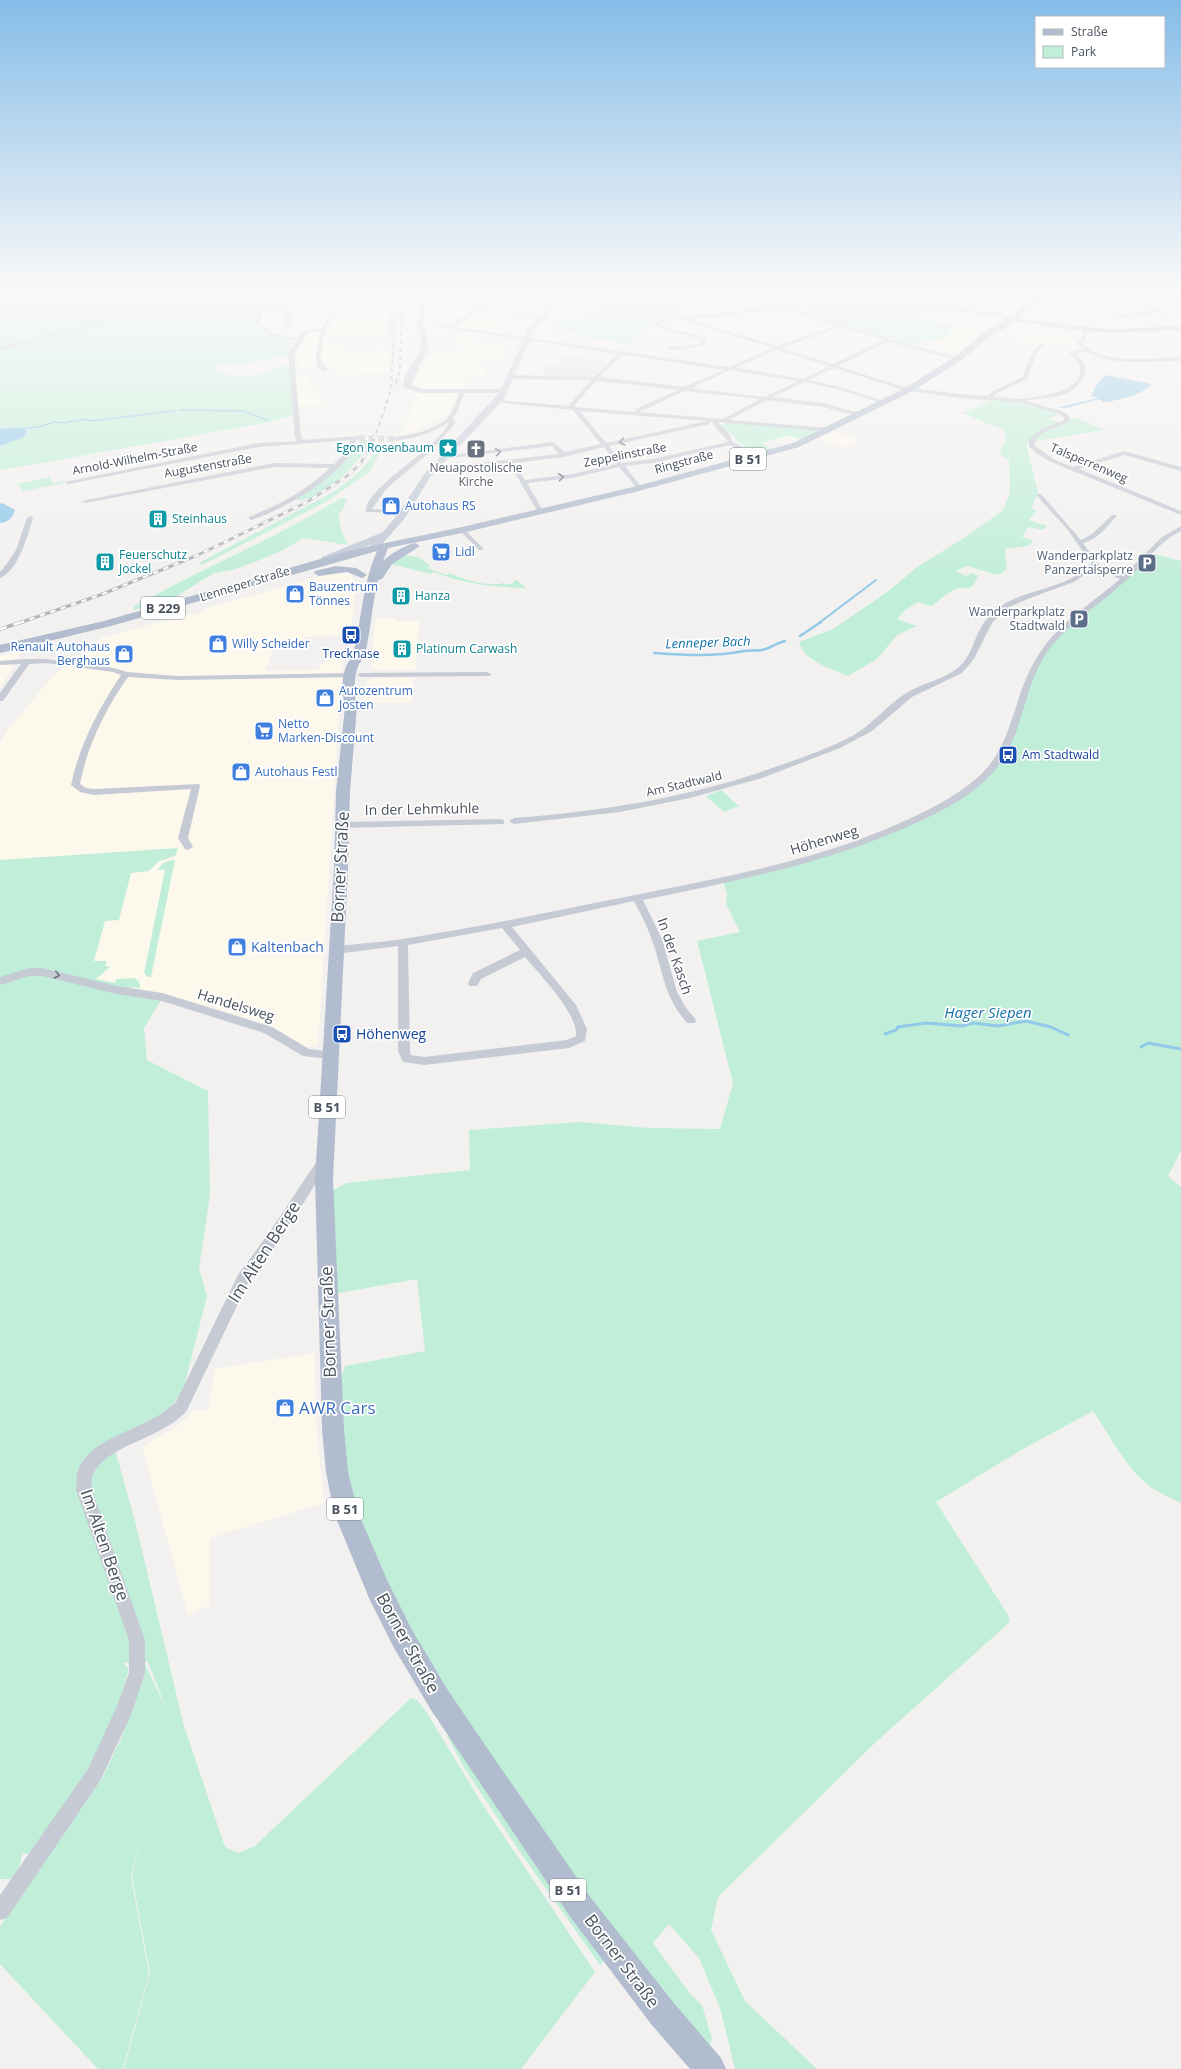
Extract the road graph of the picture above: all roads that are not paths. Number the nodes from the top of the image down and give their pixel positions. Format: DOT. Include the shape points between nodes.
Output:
graph roads {
  1 [pos="294,389"];
  2 [pos="411,389"];
  3 [pos="587,389"];
  4 [pos="681,389"];
  5 [pos="685,389"];
  6 [pos="786,389"];
  7 [pos="839,389"];
  8 [pos="905,389"];
  9 [pos="1002,389"];
  10 [pos="1073,389"];
  11 [pos="910,390"];
  12 [pos="504,391"];
  13 [pos="462,392"];
  14 [pos="989,398"];
  15 [pos="765,399"];
  16 [pos="1021,401"];
  17 [pos="497,402"];
  18 [pos="884,402"];
  19 [pos="573,408"];
  20 [pos="635,414"];
  21 [pos="858,414"];
  22 [pos="447,420"];
  23 [pos="714,420"];
  24 [pos="724,421"];
  25 [pos="829,430"];
  26 [pos="394,439"];
  27 [pos="301,442"];
  28 [pos="731,443"];
  29 [pos="605,446"];
  30 [pos="564,455"];
  31 [pos="756,456"];
  32 [pos="444,458"];
  33 [pos="510,462"];
  34 [pos="621,465"];
  35 [pos="336,466"];
  36 [pos="1073,469"];
  37 [pos="1181,469"];
  38 [pos="432,470"];
  39 [pos="68,482"];
  40 [pos="523,482"];
  41 [pos="639,488"];
  42 [pos="1039,495"];
  43 [pos="85,500"];
  44 [pos="540,511"];
  45 [pos="404,512"];
  46 [pos="1181,512"];
  47 [pos="1114,516"];
  48 [pos="30,518"];
  49 [pos="251,518"];
  50 [pos="1181,528"];
  51 [pos="390,530"];
  52 [pos="457,531"];
  53 [pos="1079,542"];
  54 [pos="414,543"];
  55 [pos="481,549"];
  56 [pos="377,551"];
  57 [pos="320,562"];
  58 [pos="1096,565"];
  59 [pos="0,576"];
  60 [pos="295,577"];
  61 [pos="367,578"];
  62 [pos="1124,579"];
  63 [pos="92,631"];
  64 [pos="0,649"];
  65 [pos="0,655"];
  66 [pos="27,661"];
  67 [pos="0,663"];
  68 [pos="126,674"];
  69 [pos="487,674"];
  70 [pos="356,675"];
  71 [pos="0,699"];
  72 [pos="514,821"];
  73 [pos="501,822"];
  74 [pos="342,825"];
  75 [pos="188,847"];
  76 [pos="637,898"];
  77 [pos="504,924"];
  78 [pos="403,942"];
  79 [pos="336,950"];
  80 [pos="525,952"];
  81 [pos="0,981"];
  82 [pos="472,982"];
  83 [pos="691,1020"];
  84 [pos="330,1055"];
  85 [pos="324,1160"];
  86 [pos="0,1911"];
  87 [pos="710,2069"];
  1 -- 27 [label="street" via="298,436"];
  2 -- 13 [label="street"];
  3 -- 19 [label="street" via="572,405"];
  4 -- 5 [label="street"];
  5 -- 15 [label="street"];
  5 -- 20 [label="street" via="637,410"];
  6 -- 15 [label="street"];
  7 -- 18 [label="street"];
  8 -- 11 [label="street, Talsperrenweg"];
  9 -- 14 [label="street"];
  10 -- 16 [label="street"];
  11 -- 14 [label="street, Talsperrenweg"];
  11 -- 18 [label="main road, Ringstraße"];
  12 -- 13 [label="street"];
  12 -- 17 [label="street"];
  13 -- 22 [label="street" via="453,414"];
  14 -- 16 [label="street, Talsperrenweg"];
  15 -- 21 [label="street" via="830,406"];
  15 -- 24 [label="street"];
  16 -- 36 [label="street, Talsperrenweg" via="1067,417 1067,420 1035,436 1031,443 1043,456"];
  17 -- 19 [label="street"];
  17 -- 32 [label="street"];
  18 -- 21 [label="main road, Ringstraße / B 51"];
  19 -- 20 [label="street"];
  19 -- 29 [label="street"];
  20 -- 23 [label="street"];
  21 -- 25 [label="main road, Ringstraße / B 51"];
  22 -- 26 [label="street" via="419,435"];
  22 -- 45 [label="street" via="452,421 452,424 426,453 381,490 368,511"];
  23 -- 24 [label="street"];
  23 -- 28 [label="street"];
  23 -- 29 [label="street, one-way"];
  24 -- 25 [label="street"];
  25 -- 31 [label="main road, Ringstraße / B 51" via="796,445"];
  27 -- 35 [label="street, Arnold-Wilhelm-Straße" via="356,439 347,455"];
  27 -- 39 [label="street, Arnold-Wilhelm-Straße" via="250,447"];
  28 -- 31 [label="street"];
  28 -- 34 [label="street, Zeppelinstraße" via="660,460"];
  29 -- 30 [label="street"];
  29 -- 34 [label="street"];
  32 -- 30 [label="street, one-way" via="553,444"];
  30 -- 33 [label="street"];
  31 -- 41 [label="main road, Ringstraße / B 51"];
  32 -- 38 [label="street"];
  33 -- 38 [label="street"];
  33 -- 40 [label="street"];
  40 -- 34 [label="street, Zeppelinstraße, one-way" via="572,476"];
  34 -- 41 [label="street"];
  35 -- 43 [label="street, Augustenstraße" via="274,466"];
  35 -- 49 [label="street" via="297,497"];
  36 -- 37 [label="street" via="1125,453"];
  36 -- 46 [label="street, Talsperrenweg"];
  38 -- 45 [label="street"];
  40 -- 44 [label="street"];
  41 -- 44 [label="main road, Ringstraße / B 51"];
  42 -- 53 [label="street"];
  44 -- 52 [label="main road, Ringstraße / B 51"];
  45 -- 51 [label="street"];
  47 -- 53 [label="street" via="1090,538"];
  48 -- 59 [label="street" via="15,560"];
  50 -- 62 [label="street, Höhenweg" via="1161,541"];
  51 -- 54 [label="street" via="396,538"];
  51 -- 56 [label="street"];
  51 -- 57 [label="street" via="361,546"];
  52 -- 54 [label="main road, Ringstraße / B 229"];
  52 -- 55 [label="street"];
  53 -- 58 [label="street"];
  54 -- 56 [label="main road, Ringstraße / B 229"];
  54 -- 61 [label="main road" via="391,559 381,570 378,578"];
  56 -- 57 [label="main road, Lenneper Straße / B 229"];
  56 -- 60 [label="main road, Lenneper Straße / B 229"];
  56 -- 61 [label="main road, Borner Straße / B 51"];
  57 -- 63 [label="main road, Lenneper Straße / B 229" via="107,624"];
  58 -- 62 [label="street"];
  58 -- 72 [label="street, Am Stadtwald" via="1071,581 1000,609 981,633 976,652 965,666 956,673 908,696 869,728 837,746 762,776 694,796 600,813"];
  60 -- 61 [label="main road" via="306,577 342,568 354,570"];
  60 -- 63 [label="main road, Lenneper Straße"];
  61 -- 70 [label="main road, Borner Straße / B 51" via="367,602 359,655 353,666"];
  62 -- 76 [label="street, Höhenweg" via="1058,632 1038,662 1003,754 978,782 953,800 894,830 838,852"];
  63 -- 64 [label="main road, Lenneper Straße / B 229"];
  63 -- 65 [label="main road, Lenneper Straße / B 229" via="77,637"];
  66 -- 67 [label="street"];
  66 -- 68 [label="street" via="46,661"];
  66 -- 71 [label="street"];
  68 -- 70 [label="street" via="177,678"];
  68 -- 75 [label="street" via="96,722 76,785 83,790 94,792 196,786 183,838"];
  69 -- 70 [label="street"];
  70 -- 74 [label="main road, Borner Straße / B 51" via="357,694 351,704"];
  73 -- 74 [label="street, In der Lehmkuhle"];
  74 -- 79 [label="main road, Borner Straße / B 51"];
  76 -- 77 [label="street, Höhenweg"];
  76 -- 83 [label="street, In der Kasch" via="657,939 671,992 679,1008"];
  77 -- 78 [label="street, Höhenweg"];
  77 -- 80 [label="street"];
  78 -- 79 [label="street, Höhenweg"];
  78 -- 80 [label="street" via="404,1051 405,1057 413,1061 569,1044 581,1038 581,1025 572,1008"];
  79 -- 84 [label="main road, Borner Straße / B 51"];
  80 -- 82 [label="street" via="480,974"];
  81 -- 84 [label="street, Handelsweg, one-way" via="29,972 42,972 128,992 162,997 268,1030 307,1053"];
  84 -- 85 [label="main road, Borner Straße / B 51"];
  85 -- 86 [label="street, Im Alten Berge" via="243,1279 181,1407 167,1420 96,1456 83,1476 83,1486 137,1640 136,1673 125,1709 94,1775"];
  85 -- 87 [label="main road, Borner Straße / B 51" via="324,1242 335,1456 344,1508 359,1548 407,1645 486,1771 581,1908 657,2007"];
}
